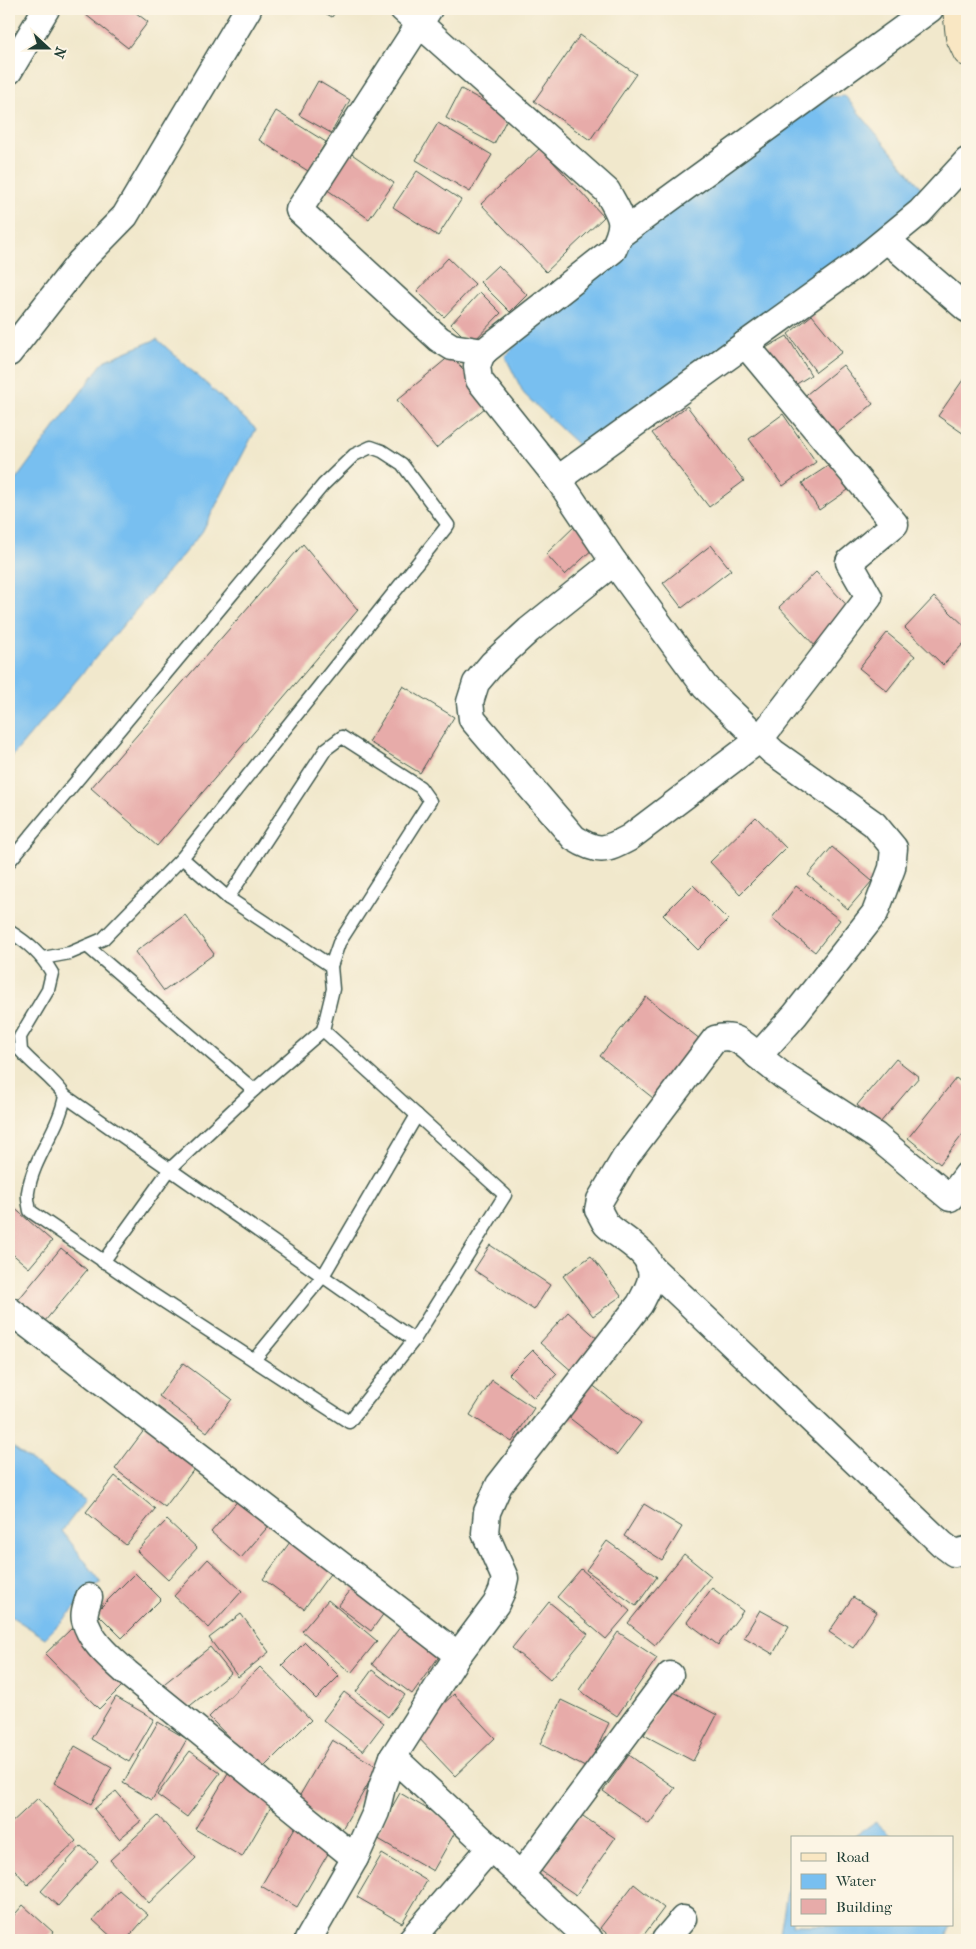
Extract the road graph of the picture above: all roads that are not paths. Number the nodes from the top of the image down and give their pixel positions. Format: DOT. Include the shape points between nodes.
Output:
graph roads {
  1 [pos="46,9"];
  2 [pos="248,9"];
  3 [pos="930,9"];
  4 [pos="956,9"];
  5 [pos="418,14"];
  6 [pos="967,52"];
  7 [pos="9,71"];
  8 [pos="967,161"];
  9 [pos="620,234"];
  10 [pos="886,240"];
  11 [pos="967,310"];
  12 [pos="745,344"];
  13 [pos="484,352"];
  14 [pos="9,353"];
  15 [pos="558,479"];
  16 [pos="614,562"];
  17 [pos="760,739"];
  18 [pos="182,858"];
  19 [pos="9,862"];
  20 [pos="228,898"];
  21 [pos="9,931"];
  22 [pos="87,946"];
  23 [pos="43,958"];
  24 [pos="331,966"];
  25 [pos="323,1030"];
  26 [pos="758,1056"];
  27 [pos="254,1090"];
  28 [pos="66,1096"];
  29 [pos="417,1115"];
  30 [pos="170,1169"];
  31 [pos="967,1175"];
  32 [pos="104,1262"];
  33 [pos="649,1265"];
  34 [pos="322,1276"];
  35 [pos="9,1310"];
  36 [pos="414,1340"];
  37 [pos="254,1360"];
  38 [pos="967,1550"];
  39 [pos="89,1597"];
  40 [pos="458,1655"];
  41 [pos="670,1675"];
  42 [pos="393,1757"];
  43 [pos="491,1847"];
  44 [pos="355,1858"];
  45 [pos="521,1874"];
  46 [pos="683,1918"];
  47 [pos="308,1940"];
  48 [pos="411,1940"];
  49 [pos="590,1940"];
  50 [pos="664,1940"];
  1 -- 7 [label="street"];
  2 -- 14 [label="street" via="125,216 80,262"];
  3 -- 9 [label="street"];
  4 -- 6 [label="street" via="960,38"];
  5 -- 9 [label="street" via="608,191 622,219"];
  5 -- 13 [label="street" via="299,210 439,340 452,347"];
  8 -- 10 [label="street" via="920,212"];
  9 -- 13 [label="street" via="613,250"];
  10 -- 11 [label="street"];
  10 -- 12 [label="street"];
  12 -- 15 [label="street"];
  12 -- 17 [label="street" via="895,524 849,562 870,597"];
  13 -- 15 [label="street" via="477,366 479,380"];
  15 -- 16 [label="street"];
  16 -- 17 [label="street" via="705,688"];
  16 -- 17 [label="street" via="492,664 476,683 470,702 472,719 574,838 596,850 610,848 629,838"];
  17 -- 26 [label="street" via="773,752 874,824 894,848 892,868 875,913"];
  18 -- 19 [label="lane" via="448,525 402,464 382,451 371,447 354,455 323,485"];
  18 -- 20 [label="lane"];
  18 -- 22 [label="lane" via="103,939"];
  20 -- 24 [label="lane"];
  20 -- 24 [label="lane" via="326,749 342,737 420,787 430,801 340,943"];
  21 -- 23 [label="lane"];
  22 -- 23 [label="lane"];
  22 -- 27 [label="lane"];
  23 -- 28 [label="lane" via="52,973 48,990 20,1037 21,1051"];
  24 -- 25 [label="lane" via="334,989"];
  25 -- 27 [label="lane"];
  25 -- 29 [label="lane"];
  26 -- 31 [label="street" via="876,1136 950,1198"];
  26 -- 33 [label="street" via="733,1038 715,1039 625,1158 600,1200 598,1210 606,1223 641,1252"];
  27 -- 30 [label="lane"];
  28 -- 30 [label="lane"];
  28 -- 32 [label="lane" via="63,1110 32,1175 27,1194 30,1211"];
  29 -- 34 [label="lane"];
  29 -- 36 [label="lane" via="505,1195"];
  30 -- 32 [label="lane"];
  30 -- 34 [label="lane"];
  32 -- 37 [label="lane"];
  33 -- 38 [label="street" via="942,1544 954,1553"];
  33 -- 40 [label="street" via="651,1277 640,1304 499,1485 487,1512 486,1533 505,1578 496,1604"];
  34 -- 36 [label="lane"];
  34 -- 37 [label="lane"];
  35 -- 40 [label="street"];
  36 -- 37 [label="lane" via="349,1422"];
  39 -- 44 [label="street" via="84,1619 103,1650"];
  40 -- 42 [label="street"];
  41 -- 45 [label="street"];
  42 -- 43 [label="street"];
  42 -- 44 [label="street" via="376,1812"];
  43 -- 45 [label="street"];
  43 -- 48 [label="street"];
  44 -- 47 [label="street"];
  45 -- 49 [label="street"];
  46 -- 50 [label="street"];
}
